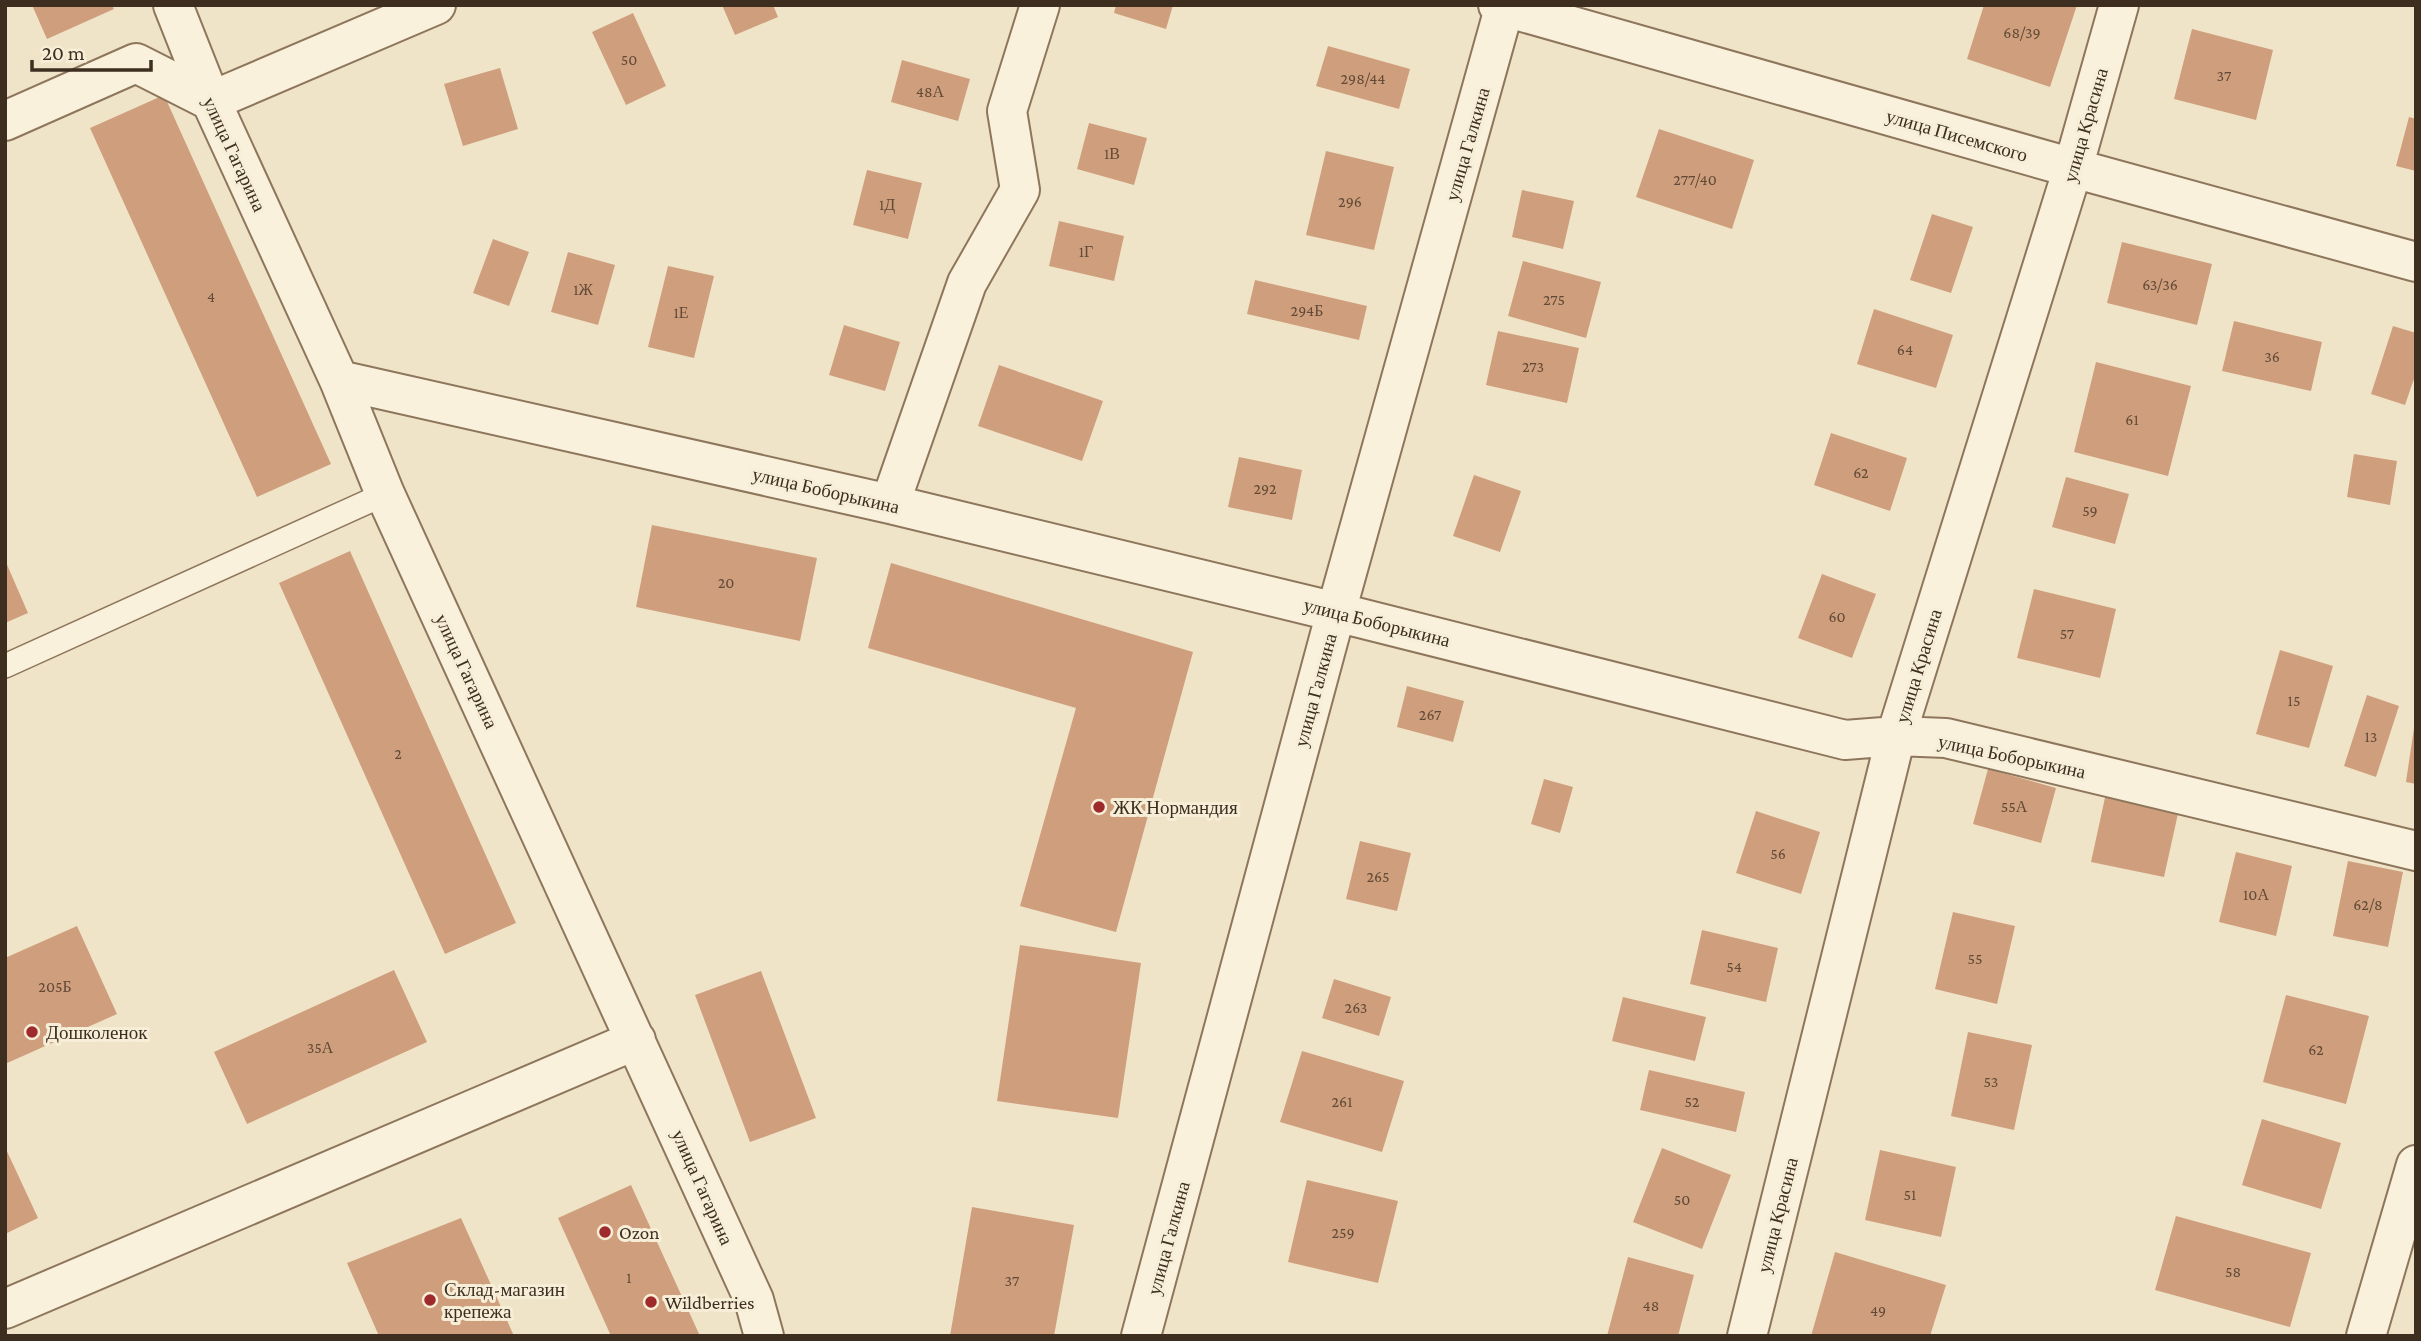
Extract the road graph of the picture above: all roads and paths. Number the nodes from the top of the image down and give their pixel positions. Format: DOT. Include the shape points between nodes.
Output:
graph roads {
  1 [pos="173,5"];
  2 [pos="436,5"];
  3 [pos="1040,5"];
  4 [pos="2119,5"];
  5 [pos="1503,6"];
  6 [pos="211,101"];
  7 [pos="5,121"];
  8 [pos="2073,168"];
  9 [pos="2416,262"];
  10 [pos="339,380"];
  11 [pos="386,494"];
  12 [pos="890,504"];
  13 [pos="1336,612"];
  14 [pos="5,666"];
  15 [pos="1896,736"];
  16 [pos="2416,851"];
  17 [pos="636,1040"];
  18 [pos="2416,1165"];
  19 [pos="5,1309"];
  20 [pos="764,1336"];
  21 [pos="1141,1336"];
  22 [pos="1747,1336"];
  23 [pos="2366,1336"];
  1 -- 6 [label="street, улица Гагарина"];
  2 -- 6 [label="street"];
  3 -- 12 [label="street" via="1007,111 1020,190 967,283"];
  4 -- 8 [label="street, улица Красина"];
  5 -- 8 [label="street, улица Писемского"];
  5 -- 13 [label="street, улица Галкина"];
  6 -- 7 [label="street" via="136,63"];
  6 -- 10 [label="street, улица Гагарина"];
  8 -- 9 [label="street, улица Писемского"];
  8 -- 15 [label="street, улица Красина"];
  10 -- 11 [label="street, улица Гагарина"];
  10 -- 12 [label="street, улица Боборыкина"];
  11 -- 14 [label="lane"];
  11 -- 17 [label="street, улица Гагарина"];
  12 -- 13 [label="street, улица Боборыкина"];
  13 -- 15 [label="street, улица Боборыкина" via="1845,740"];
  13 -- 21 [label="street, улица Галкина"];
  15 -- 16 [label="street, улица Боборыкина" via="1946,738"];
  15 -- 22 [label="street, улица Красина"];
  17 -- 19 [label="street"];
  17 -- 20 [label="street, улица Гагарина" via="754,1300"];
  18 -- 23 [label="street"];
}
